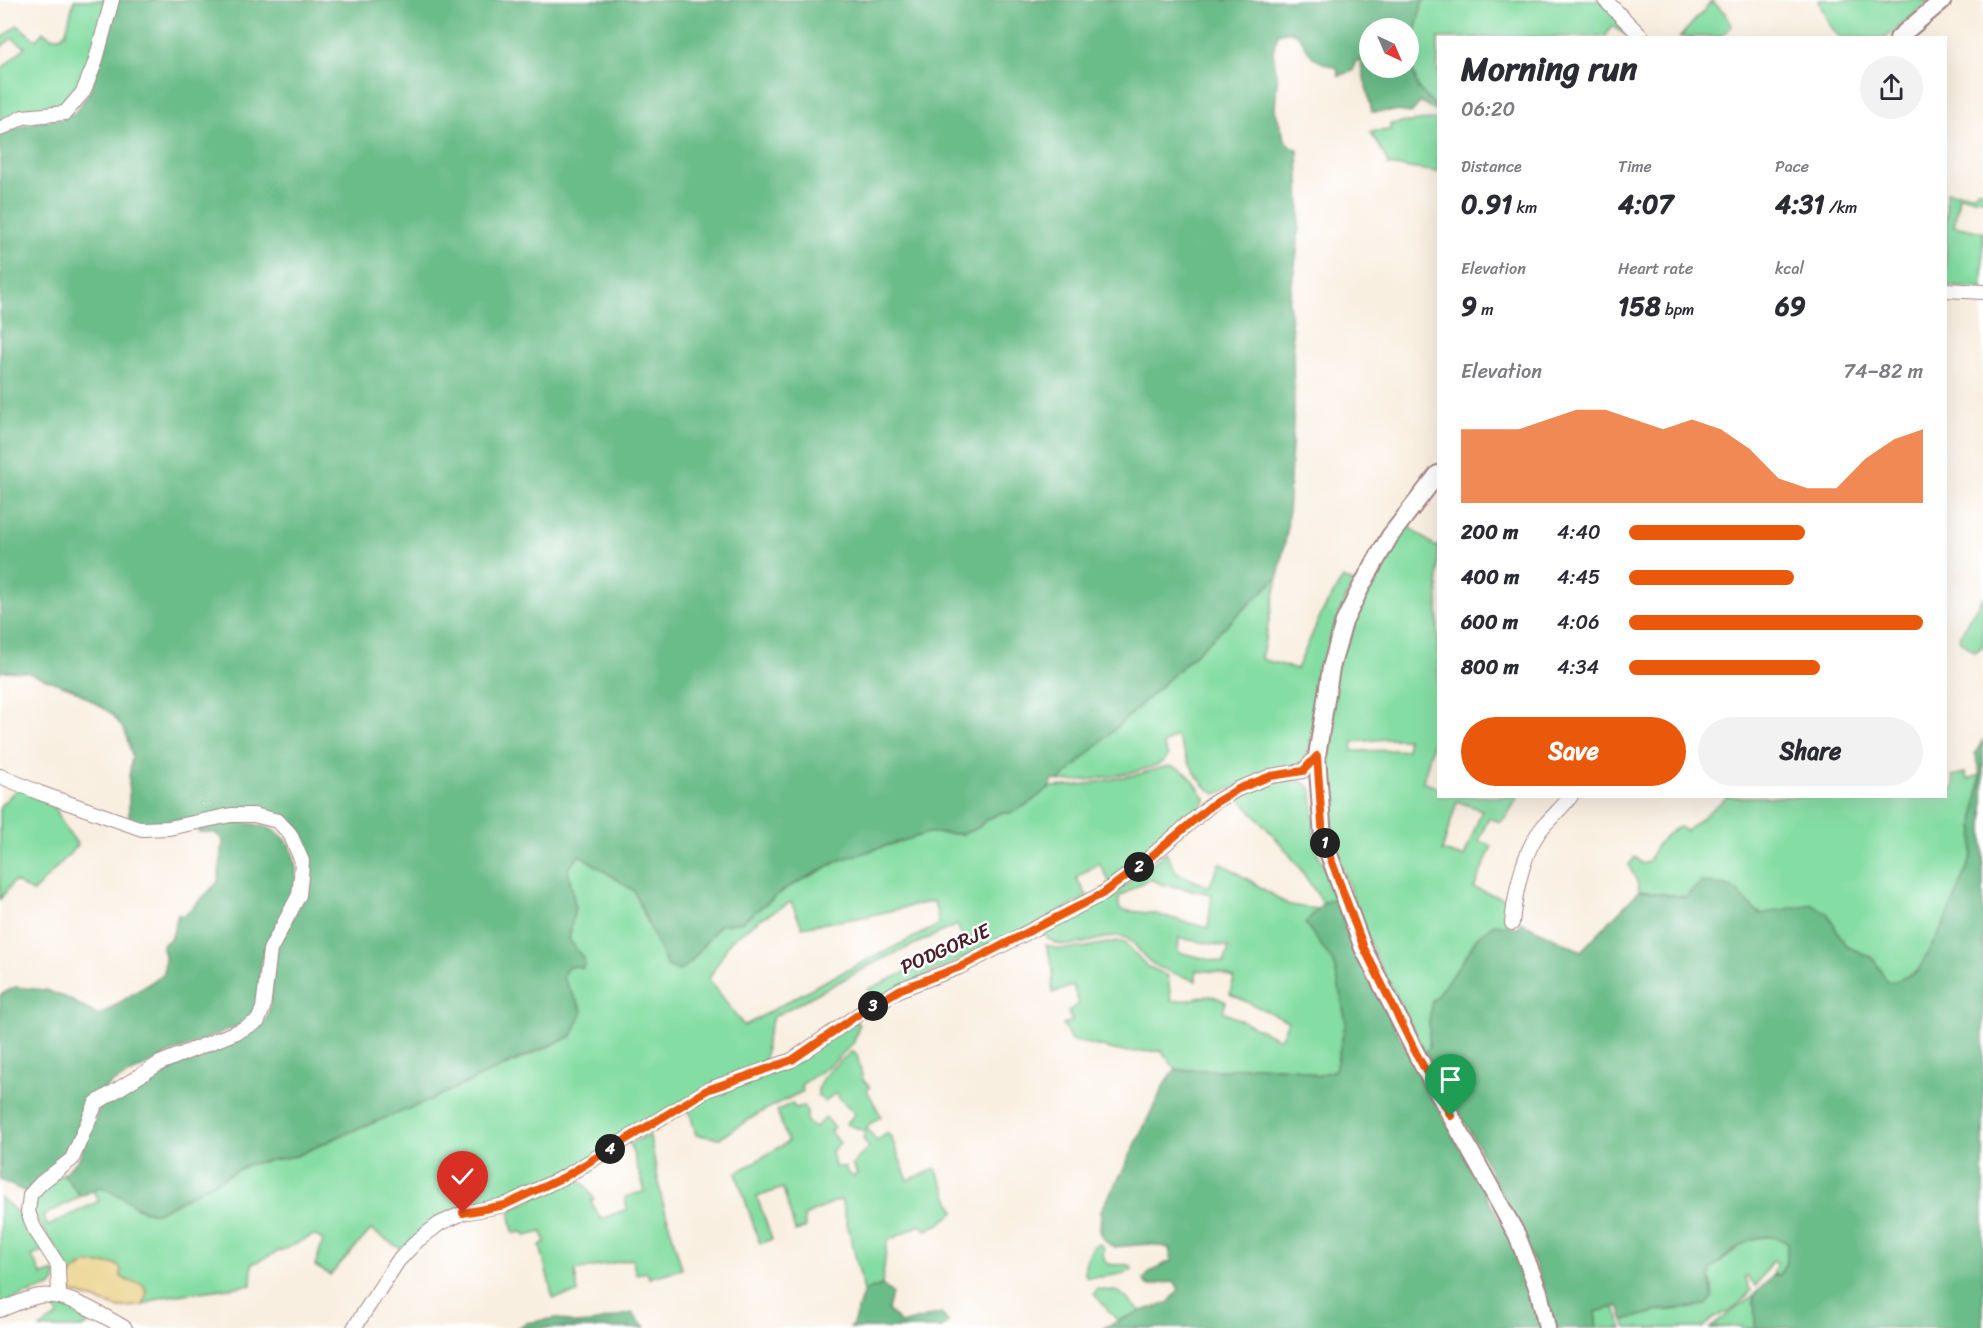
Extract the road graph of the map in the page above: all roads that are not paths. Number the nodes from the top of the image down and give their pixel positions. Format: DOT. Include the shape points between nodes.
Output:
graph roads {
  1 [pos="112,0"];
  2 [pos="1605,0"];
  3 [pos="1943,0"];
  4 [pos="1640,36"];
  5 [pos="1900,36"];
  6 [pos="0,129"];
  7 [pos="1947,290"];
  8 [pos="1983,292"];
  9 [pos="1437,475"];
  10 [pos="1317,756"];
  11 [pos="0,776"];
  12 [pos="1569,798"];
  13 [pos="1512,923"];
  14 [pos="59,1297"];
  15 [pos="0,1310"];
  16 [pos="125,1328"];
  17 [pos="354,1328"];
  18 [pos="1547,1328"];
  1 -- 6 [label="street" via="83,92 65,113 23,117"];
  2 -- 4 [label="street"];
  3 -- 5 [label="main road"];
  7 -- 8 [label="street"];
  9 -- 10 [label="main road" via="1390,536 1344,622 1331,668"];
  10 -- 17 [label="street, PODGORJE" via="1303,771 1271,776 1213,804 1102,894 960,967 901,989 792,1060 707,1090 566,1176 505,1205 463,1213 439,1224 398,1261"];
  10 -- 18 [label="main road" via="1323,838 1364,948 1417,1055 1517,1235 1539,1292"];
  11 -- 14 [label="street" via="142,829 169,828 231,815 278,821 290,834 302,861 299,895 270,950 258,1021 160,1063 96,1103 72,1159 30,1195 28,1212 34,1228 58,1265"];
  12 -- 13 [label="street" via="1542,827 1531,848"];
  14 -- 15 [label="street" via="36,1296"];
  14 -- 16 [label="street"];
}
